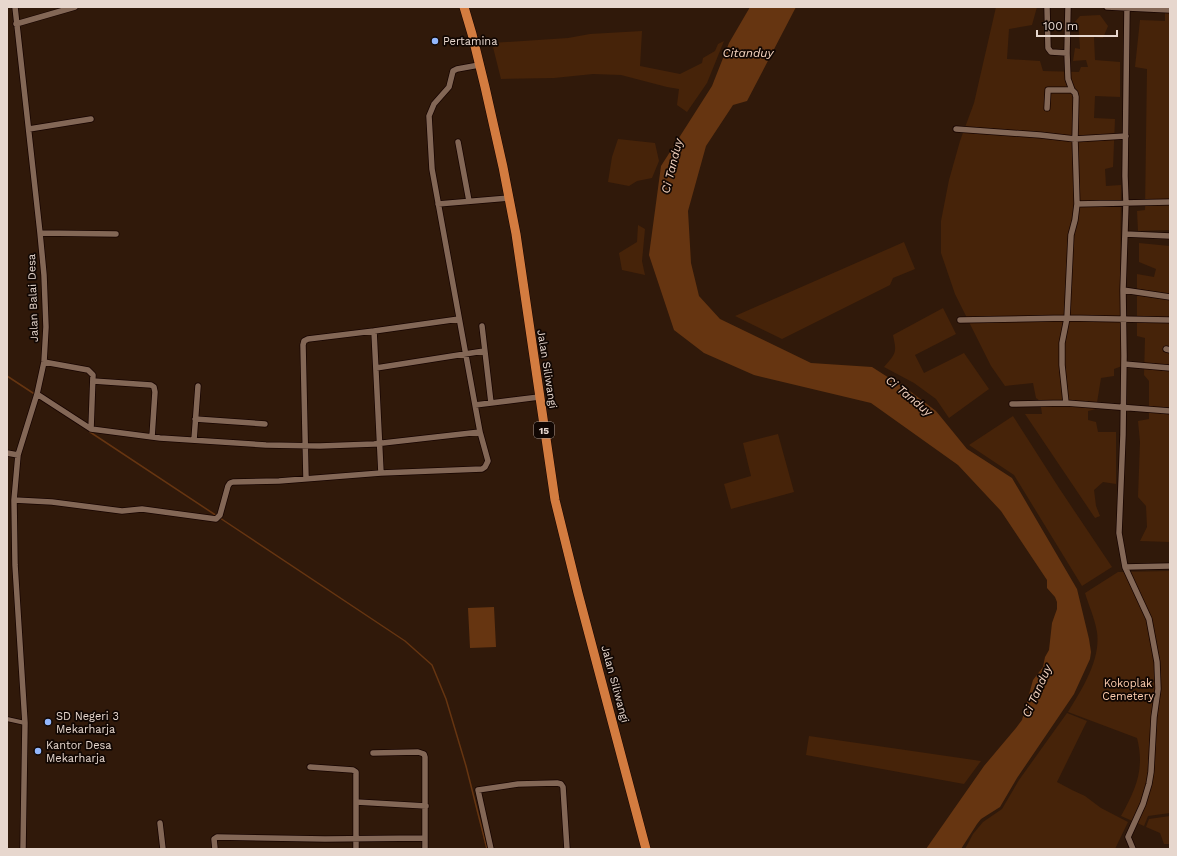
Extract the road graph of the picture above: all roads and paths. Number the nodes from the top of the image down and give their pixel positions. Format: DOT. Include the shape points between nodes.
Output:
graph roads {
  1 [pos="15,7"];
  2 [pos="75,7"];
  3 [pos="464,7"];
  4 [pos="1047,7"];
  5 [pos="1068,7"];
  6 [pos="1107,7"];
  7 [pos="1127,8"];
  8 [pos="1170,10"];
  9 [pos="16,24"];
  10 [pos="1067,53"];
  11 [pos="479,65"];
  12 [pos="1072,90"];
  13 [pos="1047,108"];
  14 [pos="91,119"];
  15 [pos="29,129"];
  16 [pos="956,129"];
  17 [pos="1126,136"];
  18 [pos="1075,139"];
  19 [pos="458,142"];
  20 [pos="509,198"];
  21 [pos="469,201"];
  22 [pos="1170,202"];
  23 [pos="1126,203"];
  24 [pos="438,204"];
  25 [pos="1076,204"];
  26 [pos="40,232"];
  27 [pos="116,234"];
  28 [pos="1125,234"];
  29 [pos="1170,236"];
  30 [pos="1123,290"];
  31 [pos="1170,297"];
  32 [pos="1067,318"];
  33 [pos="460,319"];
  34 [pos="1123,319"];
  35 [pos="960,320"];
  36 [pos="1170,320"];
  37 [pos="482,326"];
  38 [pos="374,331"];
  39 [pos="484,352"];
  40 [pos="465,355"];
  41 [pos="44,362"];
  42 [pos="1124,364"];
  43 [pos="376,368"];
  44 [pos="1170,368"];
  45 [pos="93,381"];
  46 [pos="198,386"];
  47 [pos="37,394"];
  48 [pos="539,396"];
  49 [pos="491,403"];
  50 [pos="1066,403"];
  51 [pos="1012,404"];
  52 [pos="475,405"];
  53 [pos="1123,407"];
  54 [pos="1170,411"];
  55 [pos="195,419"];
  56 [pos="265,424"];
  57 [pos="91,429"];
  58 [pos="480,432"];
  59 [pos="152,437"];
  60 [pos="194,440"];
  61 [pos="379,443"];
  62 [pos="306,446"];
  63 [pos="7,453"];
  64 [pos="18,455"];
  65 [pos="381,472"];
  66 [pos="306,478"];
  67 [pos="14,500"];
  68 [pos="1170,566"];
  69 [pos="1124,567"];
  70 [pos="7,719"];
  71 [pos="25,723"];
  72 [pos="373,753"];
  73 [pos="310,767"];
  74 [pos="356,802"];
  75 [pos="426,806"];
  76 [pos="160,823"];
  77 [pos="425,838"];
  78 [pos="356,839"];
  79 [pos="23,849"];
  80 [pos="163,849"];
  81 [pos="215,849"];
  82 [pos="356,849"];
  83 [pos="425,849"];
  84 [pos="491,849"];
  85 [pos="567,849"];
  86 [pos="646,849"];
  87 [pos="1133,849"];
  1 -- 9 [label="street, Jalan Balai Desa"];
  2 -- 9 [label="street"];
  3 -- 11 [label="highway, Jalan Siliwangi / 15"];
  4 -- 10 [label="street" via="1048,48 1050,52"];
  5 -- 10 [label="street"];
  6 -- 7 [label="street"];
  7 -- 8 [label="street"];
  7 -- 17 [label="street"];
  9 -- 15 [label="street, Jalan Balai Desa"];
  10 -- 12 [label="street" via="1068,79"];
  11 -- 20 [label="highway, Jalan Siliwangi / 15"];
  11 -- 24 [label="street" via="454,71 448,86 430,110 432,170"];
  12 -- 13 [label="street" via="1048,90"];
  12 -- 18 [label="street" via="1076,97"];
  14 -- 15 [label="street"];
  15 -- 26 [label="street, Jalan Balai Desa"];
  16 -- 18 [label="street"];
  17 -- 18 [label="street"];
  17 -- 23 [label="street"];
  18 -- 25 [label="street"];
  19 -- 21 [label="street"];
  20 -- 21 [label="street"];
  20 -- 48 [label="highway, Jalan Siliwangi / 15"];
  21 -- 24 [label="street"];
  22 -- 23 [label="street"];
  23 -- 25 [label="street"];
  23 -- 28 [label="street"];
  24 -- 33 [label="street"];
  25 -- 32 [label="street" via="1071,235"];
  26 -- 27 [label="street"];
  26 -- 41 [label="street, Jalan Balai Desa" via="46,327"];
  28 -- 29 [label="street"];
  28 -- 30 [label="street"];
  30 -- 31 [label="street"];
  30 -- 34 [label="street"];
  32 -- 34 [label="street"];
  32 -- 35 [label="street"];
  32 -- 50 [label="street" via="1062,344"];
  33 -- 38 [label="street"];
  33 -- 40 [label="street"];
  34 -- 36 [label="street"];
  34 -- 42 [label="street"];
  37 -- 39 [label="street"];
  38 -- 43 [label="street"];
  38 -- 62 [label="street" via="308,338 304,341"];
  39 -- 40 [label="street"];
  39 -- 49 [label="street"];
  40 -- 43 [label="street"];
  40 -- 52 [label="street"];
  41 -- 45 [label="street" via="88,370 93,375"];
  41 -- 47 [label="street, Jalan Balai Desa"];
  42 -- 44 [label="street"];
  42 -- 53 [label="street"];
  43 -- 61 [label="street"];
  45 -- 57 [label="street"];
  45 -- 59 [label="street" via="151,385 154,388"];
  46 -- 55 [label="street"];
  47 -- 57 [label="street"];
  47 -- 64 [label="street, Jalan Balai Desa"];
  48 -- 49 [label="street"];
  48 -- 86 [label="highway, Jalan Siliwangi / 15" via="555,500"];
  49 -- 52 [label="street"];
  50 -- 51 [label="street"];
  50 -- 53 [label="street"];
  52 -- 58 [label="street"];
  53 -- 54 [label="street"];
  53 -- 69 [label="street" via="1119,534"];
  55 -- 56 [label="street"];
  55 -- 60 [label="street"];
  57 -- 59 [label="street"];
  58 -- 61 [label="street"];
  58 -- 65 [label="street" via="488,461 482,469"];
  59 -- 60 [label="street"];
  60 -- 62 [label="street"];
  61 -- 62 [label="street"];
  61 -- 65 [label="street"];
  62 -- 66 [label="street"];
  63 -- 64 [label="street"];
  64 -- 67 [label="street, Jalan Balai Desa"];
  65 -- 66 [label="street"];
  66 -- 67 [label="street" via="230,483 218,517"];
  67 -- 71 [label="street, Jalan Balai Desa" via="15,565"];
  68 -- 69 [label="street"];
  69 -- 87 [label="street" via="1149,619 1158,689 1149,784 1128,837"];
  70 -- 71 [label="street"];
  71 -- 79 [label="street, Jalan Balai Desa"];
  72 -- 75 [label="street" via="424,754"];
  73 -- 74 [label="street" via="354,770"];
  74 -- 75 [label="street"];
  74 -- 78 [label="street"];
  75 -- 77 [label="street"];
  76 -- 80 [label="street"];
  77 -- 78 [label="street"];
  77 -- 83 [label="street"];
  78 -- 81 [label="street" via="217,837 214,839"];
  78 -- 82 [label="street"];
  84 -- 85 [label="street" via="478,790 518,784 557,783 562,787"];
}
